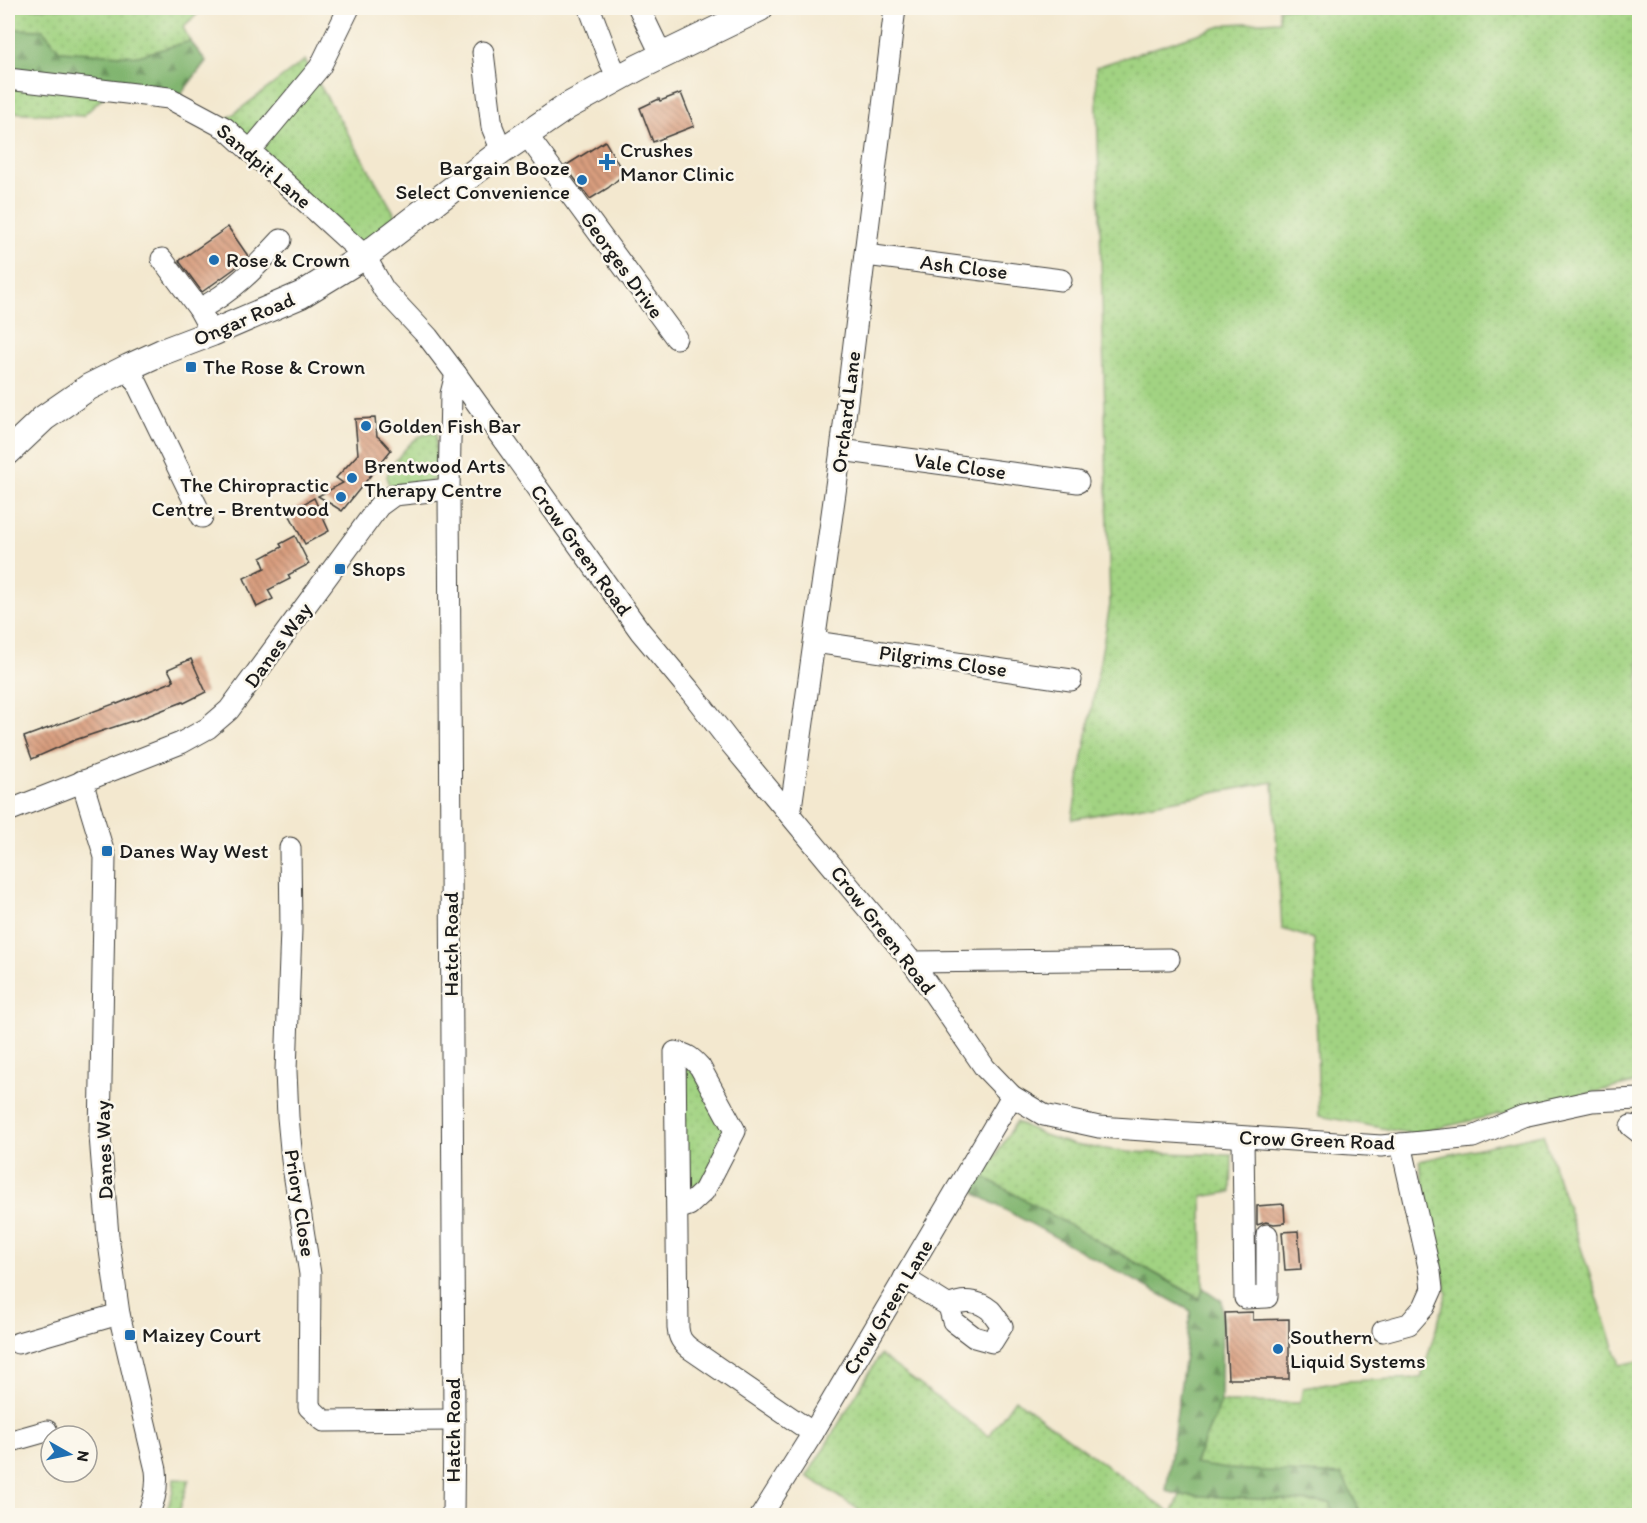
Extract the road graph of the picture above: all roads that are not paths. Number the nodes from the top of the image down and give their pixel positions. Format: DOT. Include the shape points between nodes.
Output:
graph roads {
  1 [pos="349,8"];
  2 [pos="592,8"];
  3 [pos="639,8"];
  4 [pos="895,8"];
  5 [pos="748,10"];
  6 [pos="483,52"];
  7 [pos="662,56"];
  8 [pos="618,78"];
  9 [pos="8,79"];
  10 [pos="526,134"];
  11 [pos="250,151"];
  12 [pos="502,151"];
  13 [pos="281,240"];
  14 [pos="866,255"];
  15 [pos="365,256"];
  16 [pos="162,259"];
  17 [pos="1061,280"];
  18 [pos="199,309"];
  19 [pos="212,333"];
  20 [pos="676,338"];
  21 [pos="129,367"];
  22 [pos="456,374"];
  23 [pos="842,450"];
  24 [pos="8,452"];
  25 [pos="1078,482"];
  26 [pos="448,489"];
  27 [pos="202,517"];
  28 [pos="815,642"];
  29 [pos="1071,680"];
  30 [pos="82,781"];
  31 [pos="8,811"];
  32 [pos="790,815"];
  33 [pos="290,848"];
  34 [pos="1169,959"];
  35 [pos="912,962"];
  36 [pos="1012,1096"];
  37 [pos="1640,1099"];
  38 [pos="1243,1138"];
  39 [pos="1401,1144"];
  40 [pos="677,1209"];
  41 [pos="1267,1235"];
  42 [pos="904,1278"];
  43 [pos="949,1306"];
  44 [pos="119,1314"];
  45 [pos="1383,1331"];
  46 [pos="18,1343"];
  47 [pos="454,1420"];
  48 [pos="39,1433"];
  49 [pos="813,1433"];
  50 [pos="8,1442"];
  51 [pos="147,1515"];
  52 [pos="453,1515"];
  53 [pos="761,1515"];
  1 -- 11 [label="street" via="320,67"];
  2 -- 8 [label="street"];
  3 -- 7 [label="street"];
  4 -- 14 [label="street, Orchard Lane"];
  5 -- 7 [label="main road, Ongar Road"];
  6 -- 12 [label="street" via="492,127"];
  7 -- 8 [label="main road, Ongar Road"];
  8 -- 10 [label="main road, Ongar Road"];
  9 -- 11 [label="street, Sandpit Lane" via="169,98 225,128"];
  10 -- 12 [label="main road, Ongar Road"];
  10 -- 20 [label="street, Georges Drive"];
  11 -- 15 [label="street, Sandpit Lane"];
  12 -- 15 [label="main road, Ongar Road"];
  13 -- 18 [label="street" via="233,288"];
  14 -- 17 [label="street, Ash Close"];
  14 -- 23 [label="street, Orchard Lane"];
  15 -- 19 [label="main road, Ongar Road" via="302,295"];
  15 -- 22 [label="street, Crow Green Road" via="384,290"];
  16 -- 18 [label="street"];
  18 -- 19 [label="street"];
  19 -- 21 [label="main road, Ongar Road"];
  21 -- 24 [label="main road, Ongar Road" via="89,387 44,418"];
  21 -- 27 [label="street"];
  22 -- 26 [label="street, Hatch Road" via="451,394"];
  22 -- 32 [label="street, Crow Green Road" via="640,631"];
  23 -- 25 [label="street, Vale Close"];
  23 -- 28 [label="street, Orchard Lane"];
  26 -- 30 [label="street, Danes Way" via="394,495 380,506 230,710 208,728 181,743"];
  26 -- 47 [label="street, Hatch Road"];
  28 -- 29 [label="street, Pilgrims Close"];
  28 -- 32 [label="street, Orchard Lane"];
  30 -- 31 [label="street, Danes Way"];
  30 -- 44 [label="street, Danes Way" via="105,857 100,1136"];
  32 -- 35 [label="street, Crow Green Road"];
  33 -- 47 [label="street, Priory Close" via="286,1071 292,1160 310,1274 309,1407 324,1421"];
  34 -- 35 [label="street"];
  35 -- 36 [label="street, Crow Green Road" via="985,1068"];
  36 -- 38 [label="street, Crow Green Road" via="1044,1115 1099,1127"];
  36 -- 42 [label="street, Crow Green Lane"];
  37 -- 39 [label="street, Crow Green Road" via="1592,1101 1523,1116 1473,1137"];
  38 -- 39 [label="street, Crow Green Road"];
  38 -- 41 [label="street" via="1245,1298 1267,1297"];
  39 -- 45 [label="street" via="1432,1289 1424,1307 1409,1323"];
  40 -- 40 [label="street" via="676,1130 675,1052 692,1058 700,1067 735,1131 704,1191 689,1205"];
  40 -- 49 [label="street" via="681,1341"];
  42 -- 43 [label="street"];
  42 -- 49 [label="street, Crow Green Lane"];
  44 -- 46 [label="street"];
  44 -- 51 [label="street, Danes Way" via="156,1470 156,1494"];
  47 -- 52 [label="street, Hatch Road"];
  48 -- 50 [label="street"];
  49 -- 53 [label="street, Crow Green Lane"];
}
